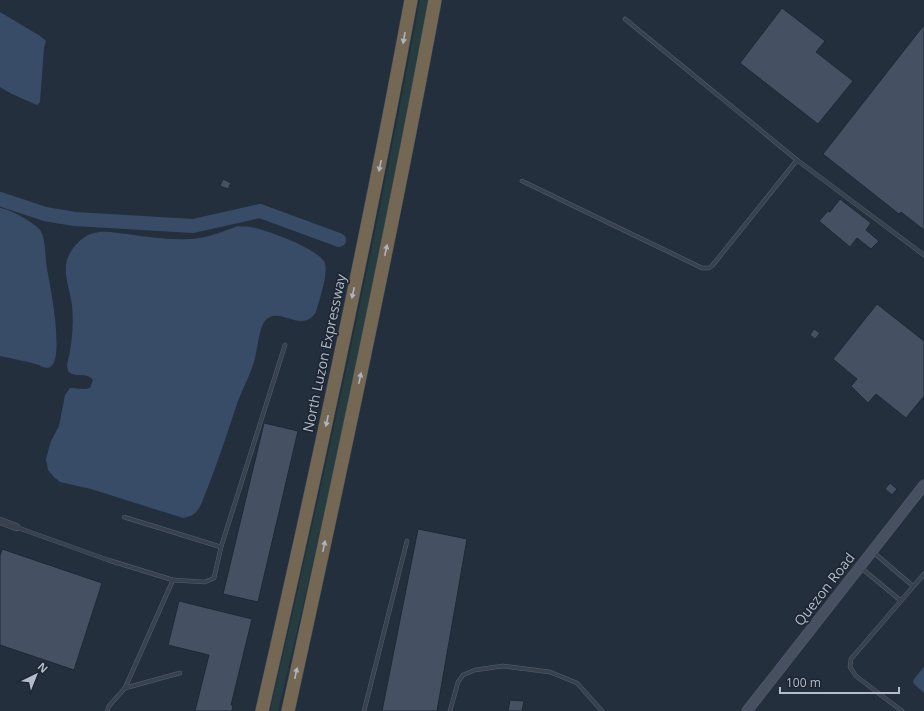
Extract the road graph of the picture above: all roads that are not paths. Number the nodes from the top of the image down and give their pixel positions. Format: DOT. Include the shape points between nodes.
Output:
graph roads {
  1 [pos="411,0"];
  2 [pos="435,0"];
  3 [pos="625,19"];
  4 [pos="797,160"];
  5 [pos="522,181"];
  6 [pos="924,255"];
  7 [pos="285,345"];
  8 [pos="924,485"];
  9 [pos="124,517"];
  10 [pos="0,521"];
  11 [pos="16,527"];
  12 [pos="407,541"];
  13 [pos="221,547"];
  14 [pos="872,551"];
  15 [pos="860,567"];
  16 [pos="924,574"];
  17 [pos="173,580"];
  18 [pos="913,586"];
  19 [pos="900,600"];
  20 [pos="180,673"];
  21 [pos="125,688"];
  22 [pos="107,711"];
  23 [pos="262,711"];
  24 [pos="288,711"];
  25 [pos="364,711"];
  26 [pos="450,711"];
  27 [pos="602,711"];
  28 [pos="747,711"];
  29 [pos="902,711"];
  1 -- 23 [label="highway, North Luzon Expressway, one-way" via="314,481"];
  24 -- 2 [label="highway, one-way" via="409,143"];
  3 -- 4 [label="lane"];
  4 -- 5 [label="lane" via="708,268 702,268"];
  4 -- 6 [label="lane"];
  7 -- 13 [label="lane"];
  8 -- 14 [label="main road, Quezon Road"];
  9 -- 13 [label="lane"];
  10 -- 11 [label="street"];
  11 -- 17 [label="lane"];
  12 -- 25 [label="lane"];
  13 -- 17 [label="lane" via="214,578 205,582"];
  14 -- 15 [label="main road, Quezon Road"];
  14 -- 18 [label="lane"];
  15 -- 19 [label="lane"];
  15 -- 28 [label="main road, Quezon Road"];
  16 -- 18 [label="lane"];
  17 -- 21 [label="lane"];
  18 -- 19 [label="lane"];
  19 -- 29 [label="lane" via="851,659 850,667 856,676"];
  20 -- 21 [label="lane"];
  21 -- 22 [label="lane"];
  26 -- 27 [label="lane" via="458,682 463,675 475,670 502,666 550,672 577,683"];
}
